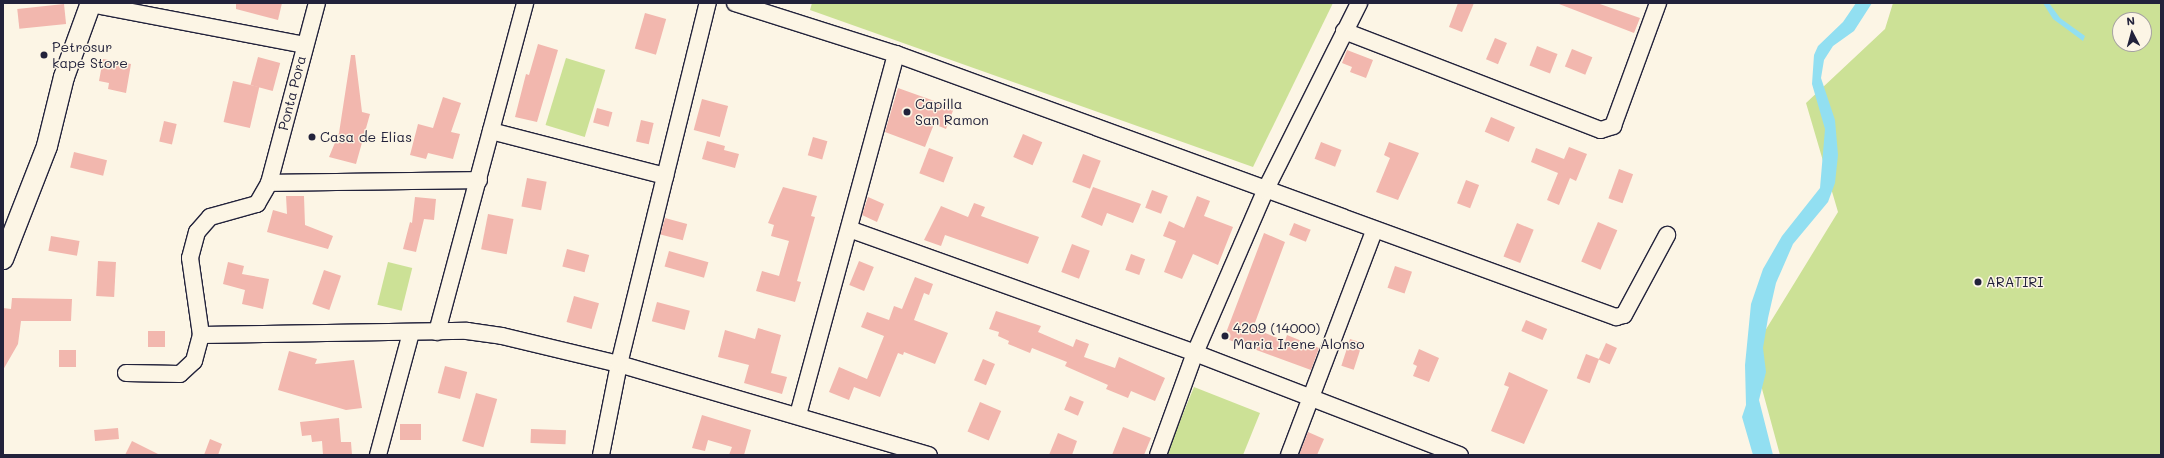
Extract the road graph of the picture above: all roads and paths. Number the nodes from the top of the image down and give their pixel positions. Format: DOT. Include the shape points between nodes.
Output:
graph roads {
  1 [pos="317,3"];
  2 [pos="525,3"];
  3 [pos="708,3"];
  4 [pos="735,3"];
  5 [pos="1359,3"];
  6 [pos="1658,3"];
  7 [pos="90,4"];
  8 [pos="1344,31"];
  9 [pos="304,45"];
  10 [pos="896,54"];
  11 [pos="491,131"];
  12 [pos="665,176"];
  13 [pos="479,180"];
  14 [pos="270,183"];
  15 [pos="1265,191"];
  16 [pos="849,229"];
  17 [pos="1374,231"];
  18 [pos="1667,235"];
  19 [pos="3,259"];
  20 [pos="437,332"];
  21 [pos="411,333"];
  22 [pos="201,335"];
  23 [pos="1195,353"];
  24 [pos="619,364"];
  25 [pos="126,373"];
  26 [pos="1310,398"];
  27 [pos="798,415"];
  28 [pos="378,455"];
  29 [pos="601,455"];
  30 [pos="929,455"];
  31 [pos="1158,455"];
  32 [pos="1289,455"];
  33 [pos="1460,455"];
  1 -- 9 [label="street, Ponta Pora"];
  2 -- 11 [label="street"];
  3 -- 12 [label="street"];
  4 -- 10 [label="street"];
  5 -- 8 [label="street"];
  6 -- 8 [label="street" via="1613,126 1601,130"];
  7 -- 9 [label="street"];
  7 -- 19 [label="street" via="64,77 47,146"];
  8 -- 15 [label="street"];
  9 -- 14 [label="street, Ponta Pora"];
  10 -- 15 [label="street"];
  10 -- 16 [label="street"];
  11 -- 12 [label="street"];
  11 -- 13 [label="street"];
  12 -- 24 [label="street"];
  13 -- 14 [label="street"];
  13 -- 20 [label="street"];
  14 -- 22 [label="street, Ponta Pora" via="257,204 210,217 197,232 190,258"];
  15 -- 17 [label="street"];
  15 -- 23 [label="street"];
  16 -- 23 [label="street"];
  16 -- 27 [label="street"];
  17 -- 18 [label="street" via="1616,317 1624,315"];
  17 -- 26 [label="street"];
  20 -- 21 [label="street"];
  20 -- 24 [label="street" via="467,331 502,336"];
  21 -- 22 [label="street"];
  21 -- 28 [label="street"];
  22 -- 25 [label="street" via="194,361 180,374"];
  23 -- 26 [label="street"];
  23 -- 31 [label="street"];
  24 -- 27 [label="street"];
  24 -- 29 [label="street"];
  26 -- 32 [label="street"];
  26 -- 33 [label="street"];
  27 -- 30 [label="street"];
}
